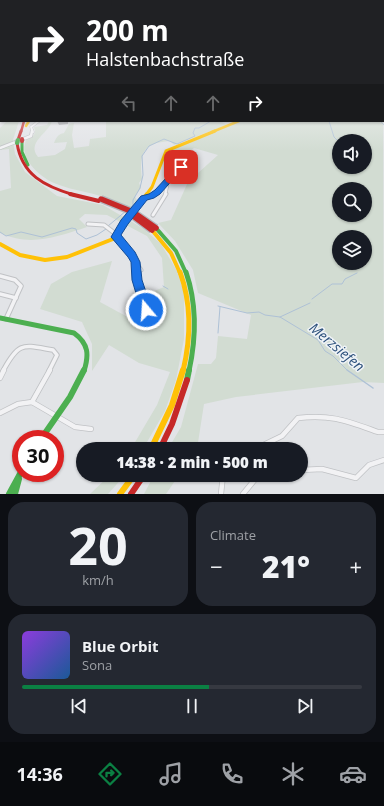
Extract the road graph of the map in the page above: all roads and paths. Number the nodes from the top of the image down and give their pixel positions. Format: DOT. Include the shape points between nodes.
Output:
graph roads {
  1 [pos="21,122"];
  2 [pos="27,122"];
  3 [pos="38,122"];
  4 [pos="237,122"];
  5 [pos="20,139"];
  6 [pos="0,148"];
  7 [pos="195,159"];
  8 [pos="190,164"];
  9 [pos="196,168"];
  10 [pos="165,185"];
  11 [pos="144,198"];
  12 [pos="153,215"];
  13 [pos="88,224"];
  14 [pos="154,229"];
  15 [pos="116,236"];
  16 [pos="0,244"];
  17 [pos="136,262"];
  18 [pos="141,270"];
  19 [pos="0,276"];
  20 [pos="0,294"];
  21 [pos="16,298"];
  22 [pos="146,310"];
  23 [pos="3,319"];
  24 [pos="0,378"];
  25 [pos="32,402"];
  26 [pos="0,414"];
  27 [pos="56,416"];
  28 [pos="91,428"];
  29 [pos="47,430"];
  30 [pos="384,432"];
  31 [pos="155,442"];
  32 [pos="163,442"];
  33 [pos="270,442"];
  34 [pos="384,460"];
  35 [pos="308,468"];
  36 [pos="16,482"];
  37 [pos="18,482"];
  38 [pos="129,482"];
  39 [pos="139,482"];
  40 [pos="222,482"];
  41 [pos="253,482"];
  42 [pos="9,494"];
  43 [pos="14,494"];
  44 [pos="120,494"];
  45 [pos="131,494"];
  46 [pos="221,494"];
  47 [pos="243,494"];
  1 -- 5 [label="main road"];
  2 -- 5 [label="main road"];
  3 -- 6 [label="street" via="31,127 31,136"];
  4 -- 11 [label="main road" via="166,151 155,182"];
  5 -- 14 [label="main road, bridge" via="25,161 42,179 133,212"];
  7 -- 8 [label="street"];
  8 -- 9 [label="street"];
  8 -- 10 [label="street" via="181,167"];
  10 -- 11 [label="street"];
  10 -- 12 [label="street" via="167,192"];
  11 -- 15 [label="main road"];
  13 -- 15 [label="street" via="104,226"];
  14 -- 31 [label="main road" via="180,272 188,305 189,328 182,376 170,413"];
  14 -- 32 [label="main road" via="172,246 185,269 193,297 195,325 193,356 183,396"];
  15 -- 16 [label="main road" via="71,256 53,260 26,257"];
  15 -- 17 [label="street"];
  17 -- 18 [label="street"];
  17 -- 22 [label="street" via="137,280"];
  19 -- 21 [label="street" via="19,282"];
  20 -- 21 [label="street"];
  21 -- 23 [label="street"];
  23 -- 27 [label="main road" via="74,333 86,344 88,356 84,369"];
  24 -- 25 [label="street" via="14,354 22,347 53,350 57,355 56,359"];
  25 -- 26 [label="street" via="18,404"];
  25 -- 27 [label="street"];
  27 -- 28 [label="street" via="76,427"];
  27 -- 29 [label="main road"];
  30 -- 33 [label="street" via="340,418 313,416 298,418 282,436"];
  34 -- 35 [label="street" via="372,462 356,478"];
  36 -- 42 [label="main road"];
  37 -- 43 [label="main road"];
  38 -- 44 [label="main road"];
  39 -- 45 [label="main road"];
  40 -- 46 [label="street"];
  41 -- 47 [label="street"];
}
